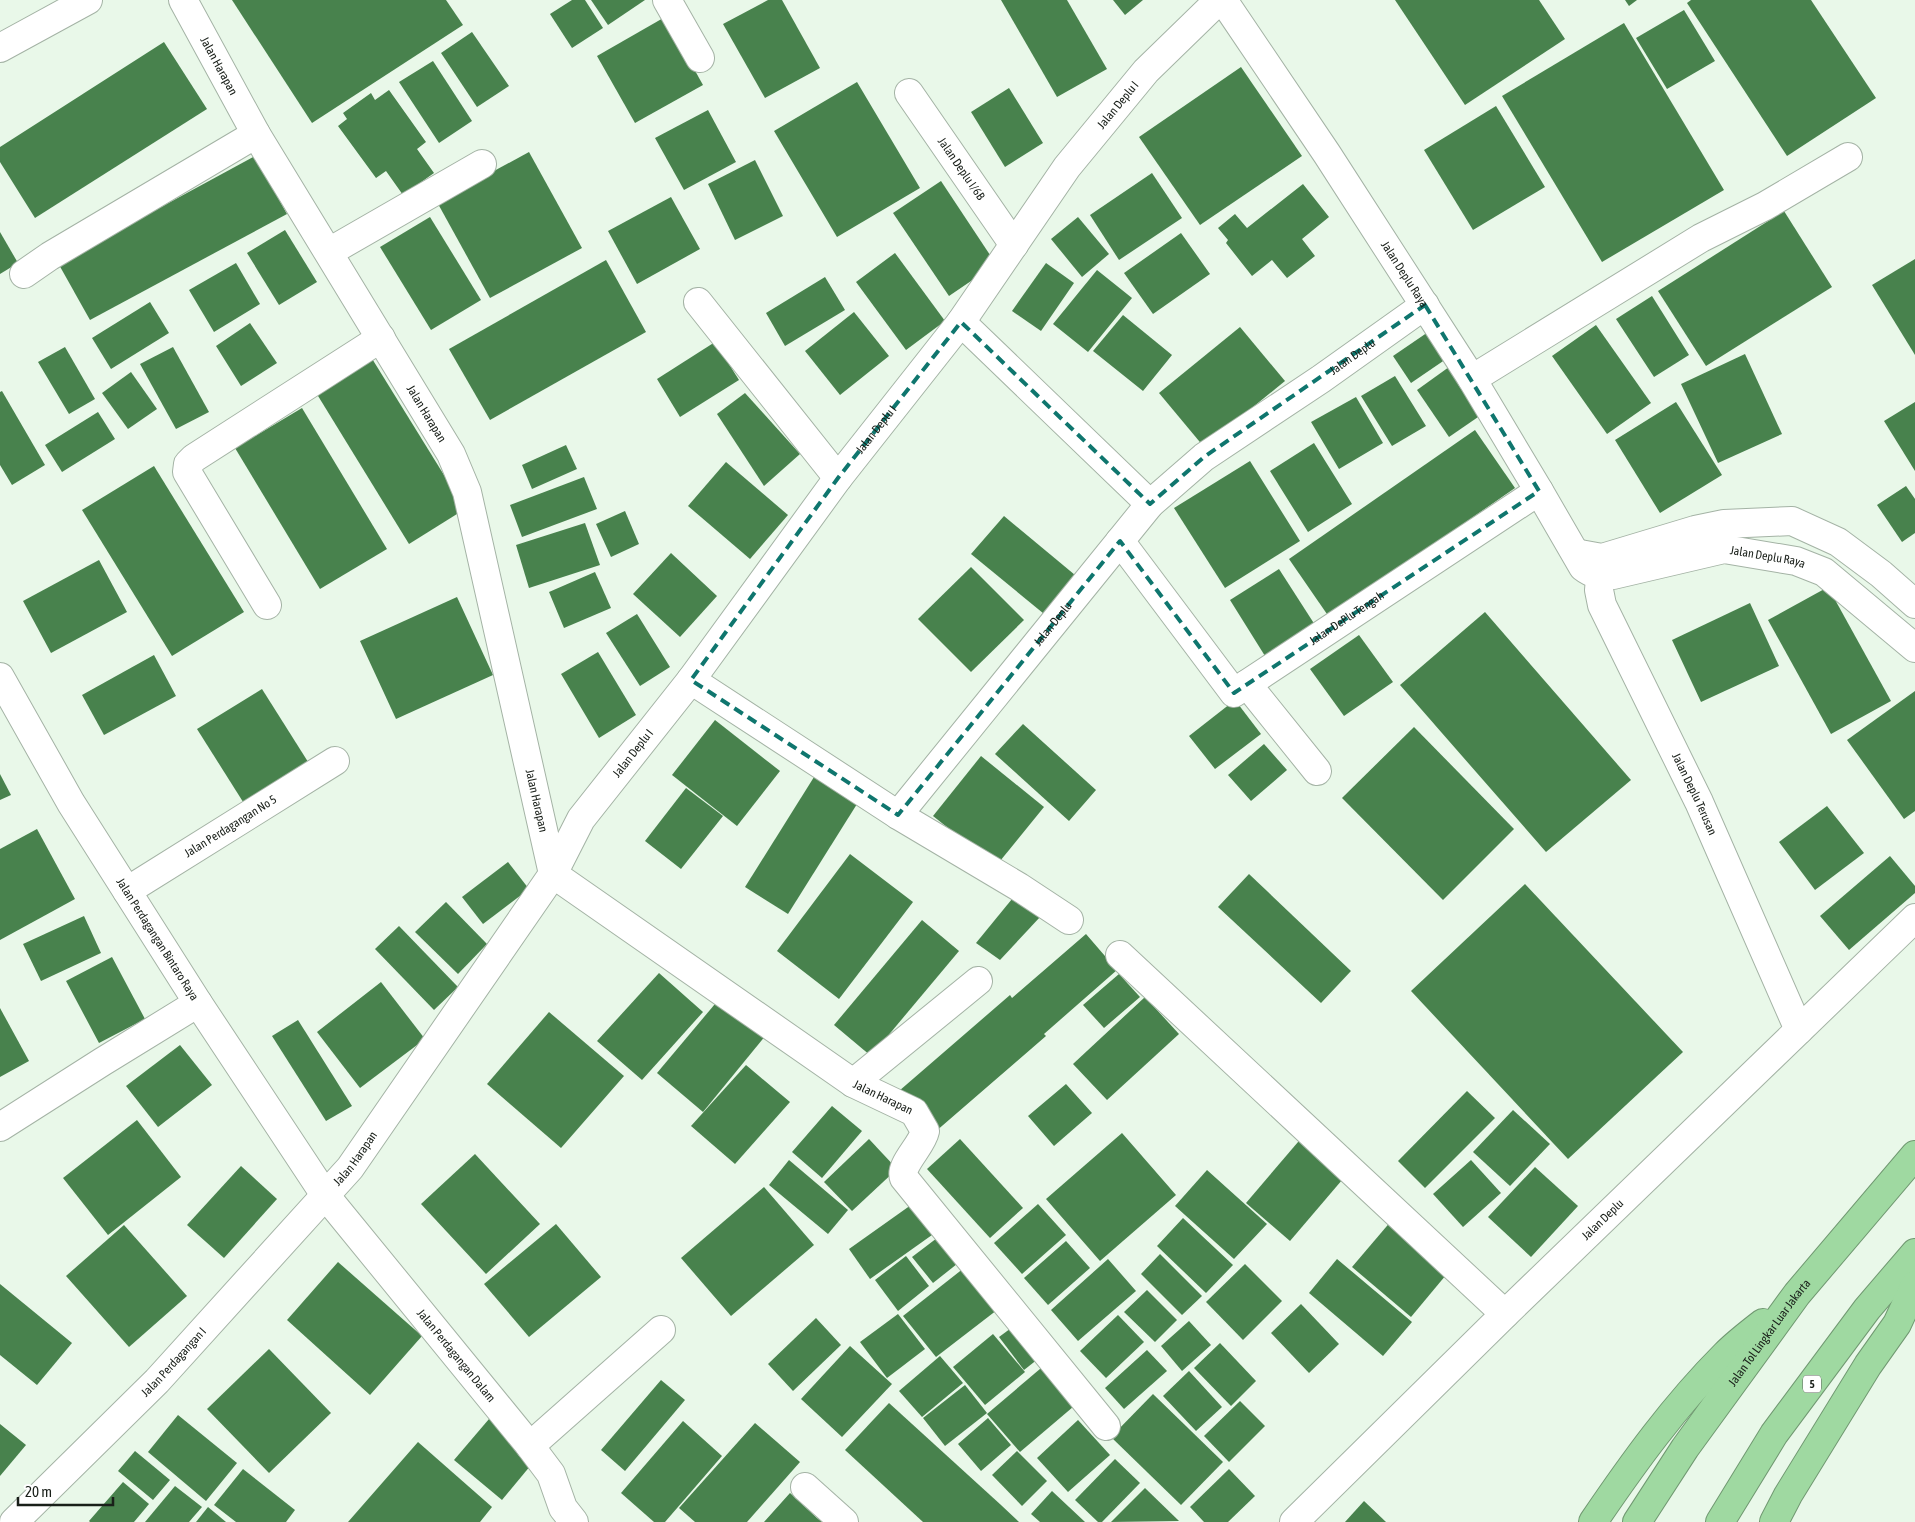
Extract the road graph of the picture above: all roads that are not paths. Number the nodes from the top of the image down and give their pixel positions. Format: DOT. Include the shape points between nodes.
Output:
graph roads {
  1 [pos="88,0"];
  2 [pos="183,0"];
  3 [pos="667,0"];
  4 [pos="1219,0"];
  5 [pos="1223,0"];
  6 [pos="0,48"];
  7 [pos="700,58"];
  8 [pos="909,93"];
  9 [pos="256,134"];
  10 [pos="1848,157"];
  11 [pos="482,164"];
  12 [pos="1014,245"];
  13 [pos="329,252"];
  14 [pos="24,274"];
  15 [pos="698,302"];
  16 [pos="1425,305"];
  17 [pos="960,322"];
  18 [pos="382,338"];
  19 [pos="1472,379"];
  20 [pos="838,478"];
  21 [pos="1540,491"];
  22 [pos="1150,504"];
  23 [pos="1724,537"];
  24 [pos="1120,541"];
  25 [pos="1601,567"];
  26 [pos="267,604"];
  27 [pos="1915,604"];
  28 [pos="1915,648"];
  29 [pos="0,677"];
  30 [pos="691,680"];
  31 [pos="1247,684"];
  32 [pos="335,761"];
  33 [pos="1317,771"];
  34 [pos="898,815"];
  35 [pos="553,874"];
  36 [pos="127,891"];
  37 [pos="1915,918"];
  38 [pos="1069,920"];
  39 [pos="1120,955"];
  40 [pos="978,981"];
  41 [pos="198,1003"];
  42 [pos="1799,1030"];
  43 [pos="853,1083"];
  44 [pos="0,1128"];
  45 [pos="1915,1155"];
  46 [pos="325,1195"];
  47 [pos="1915,1253"];
  48 [pos="1915,1285"];
  49 [pos="1797,1294"];
  50 [pos="1504,1314"];
  51 [pos="661,1330"];
  52 [pos="1106,1426"];
  53 [pos="530,1446"];
  54 [pos="805,1487"];
  55 [pos="14,1522"];
  56 [pos="574,1522"];
  57 [pos="844,1522"];
  58 [pos="1294,1522"];
  59 [pos="1593,1522"];
  60 [pos="1637,1522"];
  61 [pos="1720,1522"];
  62 [pos="1774,1522"];
  1 -- 6 [label="street"];
  2 -- 9 [label="street, Jalan Harapan"];
  3 -- 7 [label="street"];
  4 -- 12 [label="street, Jalan Deplu I" via="1146,71 1067,167"];
  5 -- 16 [label="street, Jalan Deplu Raya"];
  8 -- 12 [label="street, Jalan Deplu I/6B"];
  9 -- 13 [label="street, Jalan Harapan"];
  9 -- 14 [label="street"];
  10 -- 19 [label="street" via="1701,238"];
  11 -- 13 [label="street"];
  12 -- 17 [label="street, Jalan Deplu I"];
  13 -- 18 [label="street, Jalan Harapan"];
  15 -- 20 [label="street"];
  16 -- 19 [label="street, Jalan Deplu Raya"];
  16 -- 22 [label="street, Jalan Deplu" via="1204,456"];
  17 -- 20 [label="street, Jalan Deplu I"];
  17 -- 22 [label="street"];
  18 -- 26 [label="street" via="188,464 188,472"];
  18 -- 35 [label="street, Jalan Harapan" via="451,454 467,492"];
  19 -- 21 [label="street, Jalan Deplu Raya"];
  20 -- 30 [label="street, Jalan Deplu I"];
  21 -- 25 [label="street, Jalan Deplu Raya" via="1576,554"];
  21 -- 31 [label="street, Jalan DePlu Tengah"];
  22 -- 24 [label="street, Jalan Deplu"];
  23 -- 25 [label="street, Jalan Deplu Raya" via="1695,530"];
  23 -- 27 [label="street, Jalan Deplu Raya" via="1792,521 1838,542"];
  23 -- 28 [label="street, Jalan Deplu Raya" via="1824,572"];
  24 -- 31 [label="street" via="1234,693"];
  24 -- 34 [label="street, Jalan Deplu"];
  25 -- 42 [label="street, Jalan Deplu Terusan" via="1599,590 1602,605 1699,802"];
  29 -- 36 [label="street, Jalan Perdagangan Bintaro Raya" via="71,803"];
  30 -- 34 [label="street"];
  30 -- 35 [label="street, Jalan Deplu I" via="581,819"];
  31 -- 33 [label="street"];
  32 -- 36 [label="street, Jalan Perdagangan No 5"];
  34 -- 38 [label="street"];
  35 -- 43 [label="street, Jalan Harapan"];
  35 -- 46 [label="street, Jalan Harapan" via="350,1168"];
  36 -- 41 [label="street, Jalan Perdagangan Bintaro Raya"];
  37 -- 42 [label="street, Jalan Deplu"];
  39 -- 50 [label="street"];
  40 -- 43 [label="street"];
  41 -- 44 [label="street"];
  41 -- 46 [label="street, Jalan Perdagangan Bintaro Raya"];
  42 -- 50 [label="street, Jalan Deplu"];
  43 -- 52 [label="street, Jalan Harapan" via="914,1112 925,1130 904,1168 904,1178"];
  45 -- 49 [label="highway, Jalan Tol Lingkar Luar Jakarta"];
  46 -- 53 [label="street, Jalan Perdagangan Dalam"];
  46 -- 55 [label="street, Jalan Perdagangan I" via="157,1381"];
  47 -- 61 [label="highway, 5" via="1867,1309 1774,1434"];
  48 -- 62 [label="highway" via="1897,1324 1868,1365"];
  49 -- 59 [label="highway" via="1726,1354 1690,1392"];
  49 -- 60 [label="highway, Jalan Tol Lingkar Luar Jakarta" via="1685,1448"];
  50 -- 58 [label="street, Jalan Deplu"];
  51 -- 53 [label="street"];
  53 -- 56 [label="street, Jalan Perdagangan Dalam" via="551,1474 563,1508"];
  54 -- 57 [label="street"];
}
